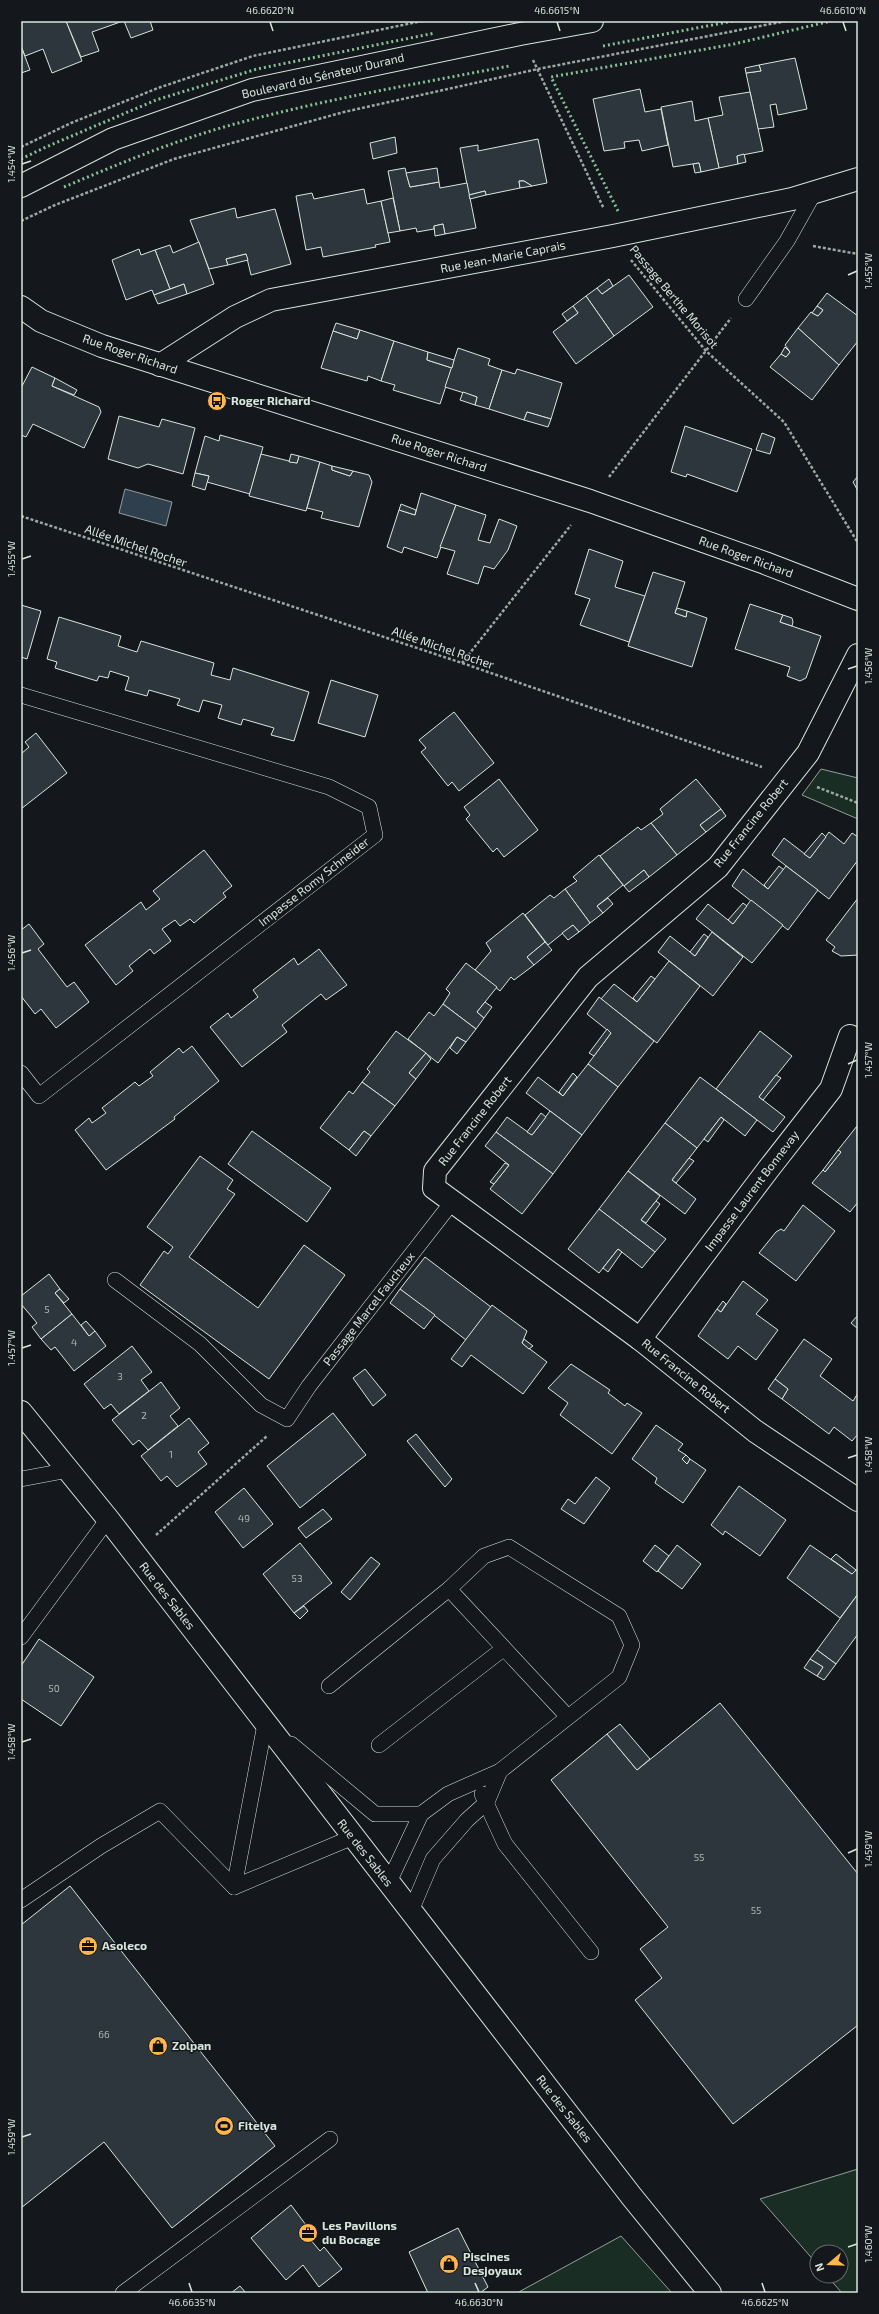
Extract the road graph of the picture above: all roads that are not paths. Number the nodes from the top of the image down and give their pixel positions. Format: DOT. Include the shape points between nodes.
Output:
graph roads {
  1 [pos="592,21"];
  2 [pos="858,179"];
  3 [pos="21,186"];
  4 [pos="814,193"];
  5 [pos="746,299"];
  6 [pos="21,307"];
  7 [pos="160,365"];
  8 [pos="858,599"];
  9 [pos="858,655"];
  10 [pos="21,695"];
  11 [pos="850,1036"];
  12 [pos="21,1074"];
  13 [pos="453,1202"];
  14 [pos="116,1280"];
  15 [pos="640,1339"];
  16 [pos="21,1412"];
  17 [pos="68,1470"];
  18 [pos="21,1480"];
  19 [pos="858,1500"];
  20 [pos="108,1519"];
  21 [pos="448,1589"];
  22 [pos="21,1637"];
  23 [pos="503,1649"];
  24 [pos="329,1686"];
  25 [pos="568,1717"];
  26 [pos="265,1724"];
  27 [pos="379,1745"];
  28 [pos="500,1771"];
  29 [pos="475,1782"];
  30 [pos="487,1802"];
  31 [pos="421,1814"];
  32 [pos="353,1837"];
  33 [pos="389,1882"];
  34 [pos="234,1887"];
  35 [pos="21,1900"];
  36 [pos="411,1911"];
  37 [pos="591,1952"];
  38 [pos="330,2139"];
  39 [pos="123,2293"];
  40 [pos="710,2293"];
  1 -- 3 [label="street, Boulevard du Sénateur Durand" via="252,90 113,139"];
  2 -- 4 [label="street, Rue Jean-Marie Caprais"];
  4 -- 5 [label="lane" via="787,241"];
  4 -- 7 [label="street, Rue Jean-Marie Caprais" via="613,236 271,300 235,317"];
  6 -- 7 [label="street, Rue Roger Richard" via="41,321 102,346"];
  7 -- 8 [label="street, Rue Roger Richard" via="590,501"];
  9 -- 13 [label="street, Rue Francine Robert" via="808,753 718,867 588,977 435,1171 434,1188"];
  10 -- 12 [label="lane, Impasse Romy Schneider" via="329,786 369,807 375,835 39,1096"];
  11 -- 15 [label="street, Impasse Laurent Bonnevay" via="831,1089"];
  13 -- 14 [label="lane, Passage Marcel Faucheux" via="309,1386 287,1419 261,1405 200,1344"];
  13 -- 15 [label="street, Rue Francine Robert"];
  15 -- 19 [label="street, Rue Francine Robert" via="755,1431"];
  16 -- 17 [label="street, Rue des Sables"];
  17 -- 18 [label="lane"];
  17 -- 20 [label="street, Rue des Sables"];
  20 -- 22 [label="lane"];
  20 -- 26 [label="street, Rue des Sables"];
  21 -- 23 [label="lane"];
  21 -- 24 [label="lane"];
  21 -- 25 [label="lane" via="484,1556 509,1547 619,1616 632,1645 619,1676"];
  23 -- 25 [label="lane"];
  23 -- 27 [label="lane"];
  25 -- 28 [label="lane"];
  26 -- 31 [label="lane" via="375,1814"];
  26 -- 32 [label="street, Rue des Sables"];
  26 -- 34 [label="lane"];
  28 -- 29 [label="lane"];
  28 -- 30 [label="lane"];
  29 -- 30 [label="lane"];
  29 -- 31 [label="lane" via="448,1794"];
  30 -- 36 [label="lane" via="467,1820 433,1859"];
  30 -- 37 [label="lane" via="505,1844"];
  31 -- 33 [label="lane"];
  32 -- 33 [label="street, Rue des Sables"];
  32 -- 34 [label="lane"];
  33 -- 36 [label="street, Rue des Sables"];
  34 -- 35 [label="lane" via="160,1811 101,1846"];
  36 -- 40 [label="street, Rue des Sables" via="632,2197"];
  38 -- 39 [label="lane"];
}
